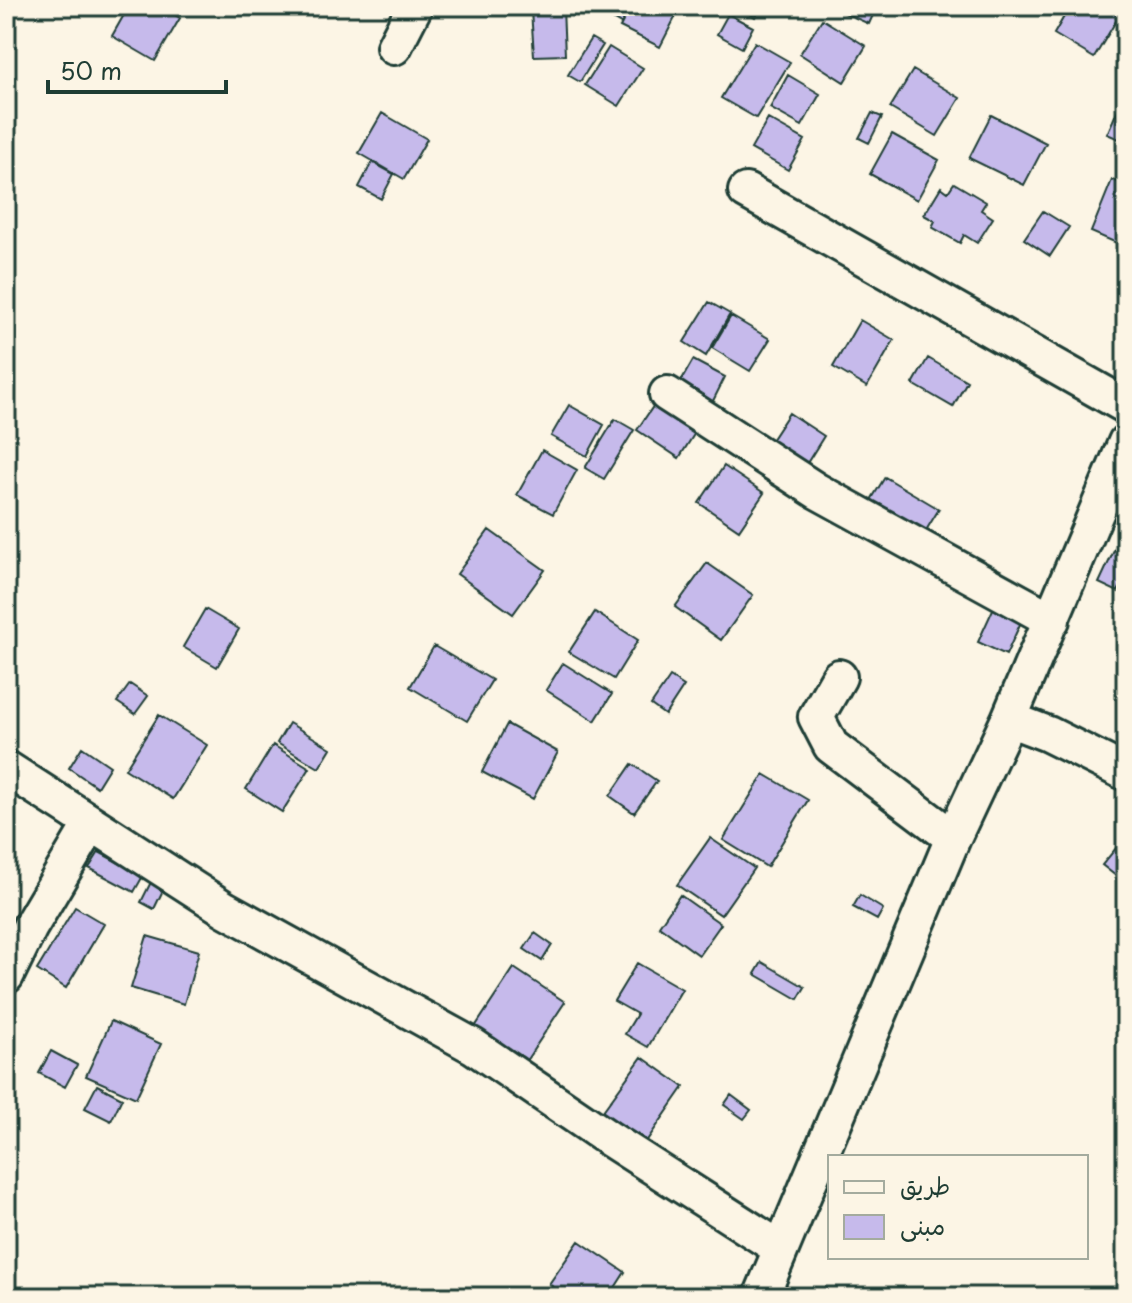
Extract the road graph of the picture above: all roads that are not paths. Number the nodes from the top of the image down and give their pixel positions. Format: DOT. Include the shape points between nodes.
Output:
graph roads {
  1 [pos="415,6"];
  2 [pos="394,47"];
  3 [pos="746,191"];
  4 [pos="667,394"];
  5 [pos="1126,406"];
  6 [pos="1126,442"];
  7 [pos="1052,620"];
  8 [pos="839,677"];
  9 [pos="1009,719"];
  10 [pos="6,768"];
  11 [pos="1126,773"];
  12 [pos="91,824"];
  13 [pos="953,838"];
  14 [pos="6,976"];
  15 [pos="781,1249"];
  16 [pos="761,1297"];
  1 -- 2 [label="street"];
  3 -- 5 [label="street"];
  4 -- 7 [label="street" via="817,491"];
  6 -- 7 [label="street"];
  7 -- 9 [label="street"];
  8 -- 13 [label="street" via="816,717 831,746"];
  9 -- 11 [label="street"];
  9 -- 13 [label="street"];
  10 -- 12 [label="street"];
  12 -- 14 [label="street"];
  12 -- 15 [label="street" via="225,909 473,1046"];
  13 -- 15 [label="street"];
  15 -- 16 [label="street"];
}
